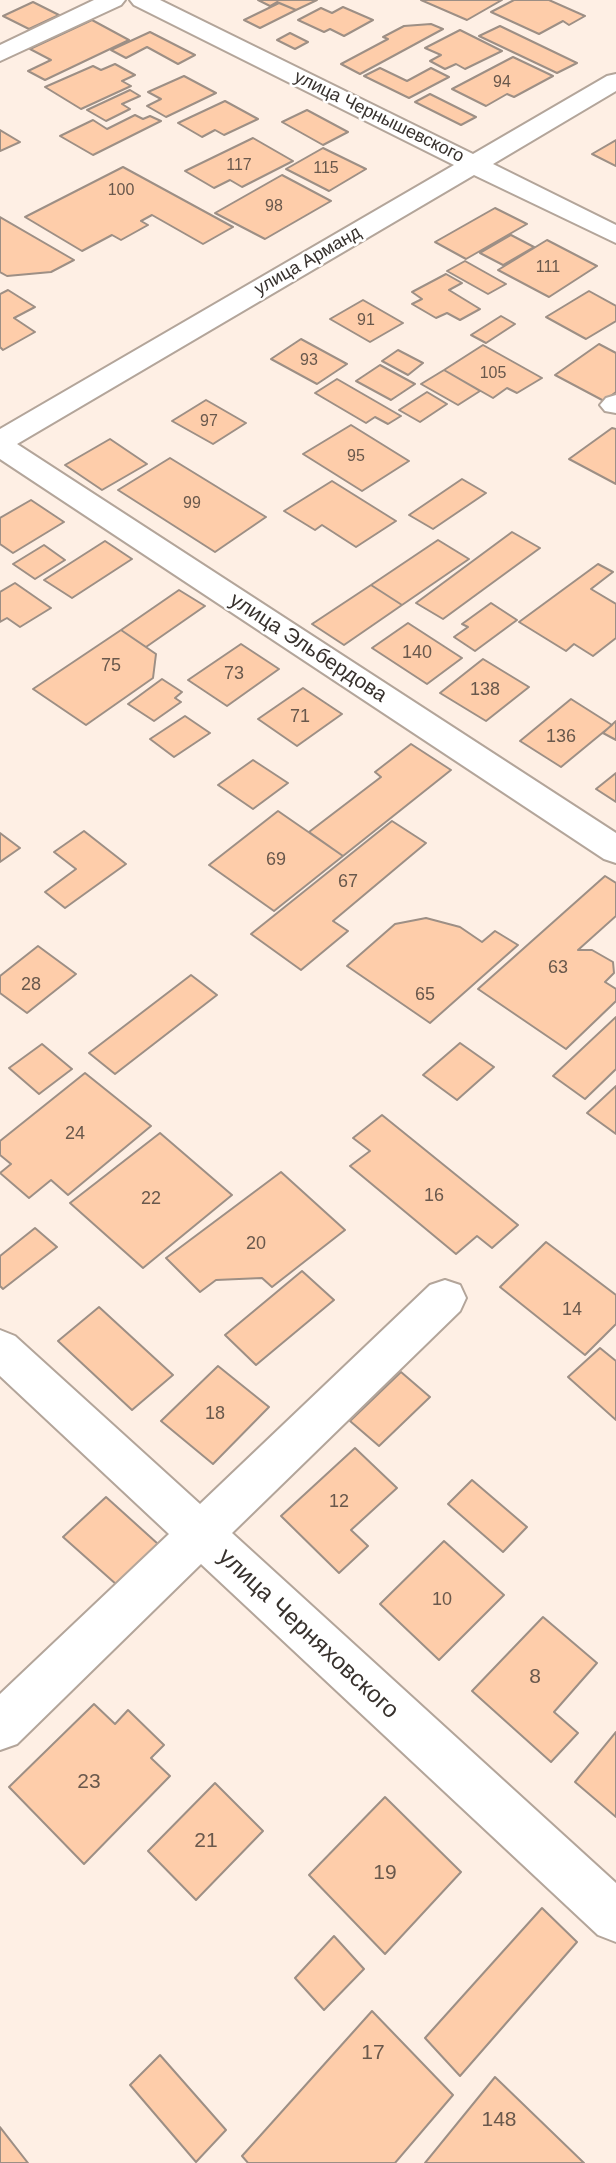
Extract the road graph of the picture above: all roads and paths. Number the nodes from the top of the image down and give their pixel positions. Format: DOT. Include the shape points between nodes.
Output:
graph roads {
  1 [pos="113,0"];
  2 [pos="142,0"];
  3 [pos="0,54"];
  4 [pos="616,81"];
  5 [pos="475,164"];
  6 [pos="616,235"];
  7 [pos="0,441"];
  8 [pos="0,446"];
  9 [pos="616,850"];
  10 [pos="445,1298"];
  11 [pos="0,1349"];
  12 [pos="198,1533"];
  13 [pos="0,1727"];
  14 [pos="616,1917"];
  1 -- 3 [label="street"];
  2 -- 5 [label="street, улица Чернышевского"];
  4 -- 5 [label="street, улица Арманд"];
  5 -- 6 [label="street, улица Чернышевского"];
  5 -- 7 [label="street, улица Арманд"];
  8 -- 9 [label="street, улица Эльбердова"];
  10 -- 12 [label="street"];
  11 -- 12 [label="street, улица Черняховского"];
  12 -- 13 [label="street"];
  12 -- 14 [label="street, улица Черняховского"];
}
